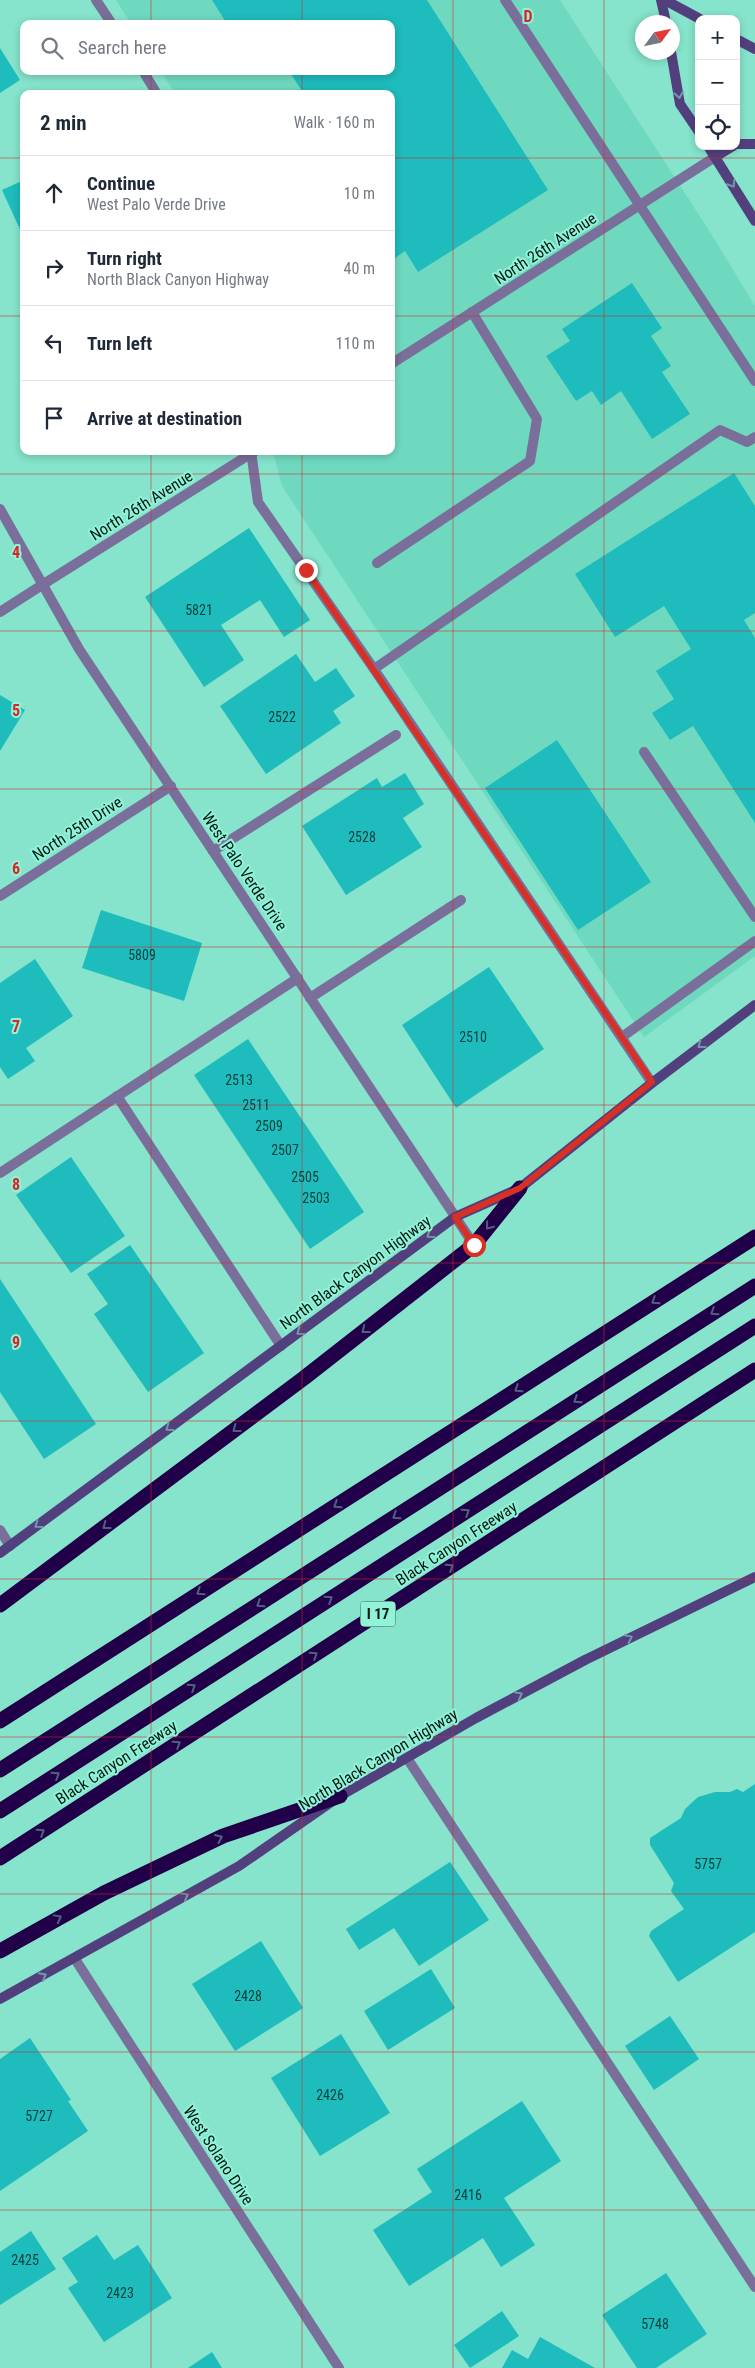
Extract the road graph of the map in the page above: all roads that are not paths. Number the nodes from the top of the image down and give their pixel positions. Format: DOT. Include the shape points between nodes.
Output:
graph roads {
  1 [pos="96,0"];
  2 [pos="505,0"];
  3 [pos="663,0"];
  4 [pos="665,15"];
  5 [pos="695,16"];
  6 [pos="109,20"];
  7 [pos="740,41"];
  8 [pos="755,49"];
  9 [pos="672,60"];
  10 [pos="145,75"];
  11 [pos="155,90"];
  12 [pos="695,126"];
  13 [pos="740,144"];
  14 [pos="755,144"];
  15 [pos="711,150"];
  16 [pos="726,150"];
  17 [pos="715,157"];
  18 [pos="638,206"];
  19 [pos="755,221"];
  20 [pos="472,312"];
  21 [pos="395,361"];
  22 [pos="755,381"];
  23 [pos="755,437"];
  24 [pos="248,455"];
  25 [pos="253,455"];
  26 [pos="0,509"];
  27 [pos="377,563"];
  28 [pos="42,585"];
  29 [pos="0,612"];
  30 [pos="374,669"];
  31 [pos="396,735"];
  32 [pos="644,752"];
  33 [pos="170,786"];
  34 [pos="213,851"];
  35 [pos="0,896"];
  36 [pos="461,900"];
  37 [pos="755,917"];
  38 [pos="755,941"];
  39 [pos="298,978"];
  40 [pos="310,998"];
  41 [pos="755,1006"];
  42 [pos="622,1037"];
  43 [pos="652,1082"];
  44 [pos="117,1096"];
  45 [pos="0,1174"];
  46 [pos="520,1188"];
  47 [pos="455,1217"];
  48 [pos="755,1237"];
  49 [pos="474,1245"];
  50 [pos="755,1286"];
  51 [pos="755,1326"];
  52 [pos="281,1346"];
  53 [pos="755,1370"];
  54 [pos="0,1530"];
  55 [pos="10,1546"];
  56 [pos="0,1554"];
  57 [pos="753,1581"];
  58 [pos="0,1606"];
  59 [pos="0,1721"];
  60 [pos="407,1758"];
  61 [pos="0,1770"];
  62 [pos="340,1796"];
  63 [pos="0,1811"];
  64 [pos="0,1858"];
  65 [pos="0,1951"];
  66 [pos="75,1958"];
  67 [pos="0,1999"];
  68 [pos="755,2287"];
  69 [pos="339,2368"];
  1 -- 6 [label="street"];
  2 -- 18 [label="street"];
  3 -- 4 [label="main road"];
  3 -- 5 [label="main road"];
  7 -- 8 [label="main road"];
  9 -- 12 [label="main road, one-way" via="680,104"];
  10 -- 11 [label="street"];
  13 -- 14 [label="main road"];
  15 -- 17 [label="main road"];
  16 -- 17 [label="main road"];
  17 -- 18 [label="street, North 26th Avenue"];
  17 -- 19 [label="main road, one-way"];
  18 -- 20 [label="street, North 26th Avenue"];
  18 -- 22 [label="street"];
  20 -- 21 [label="street, North 26th Avenue"];
  20 -- 27 [label="street" via="537,419 530,461"];
  23 -- 30 [label="street" via="747,442 720,430"];
  24 -- 28 [label="street, North 26th Avenue"];
  25 -- 30 [label="street" via="258,502"];
  26 -- 28 [label="street, West Palo Verde Drive"];
  28 -- 29 [label="street, North 26th Avenue"];
  28 -- 33 [label="street, West Palo Verde Drive" via="79,648"];
  30 -- 42 [label="street"];
  31 -- 34 [label="street"];
  32 -- 37 [label="street"];
  33 -- 34 [label="street, West Palo Verde Drive"];
  33 -- 35 [label="street, North 25th Drive"];
  34 -- 39 [label="street, West Palo Verde Drive"];
  36 -- 40 [label="street"];
  38 -- 42 [label="street"];
  39 -- 40 [label="street, West Palo Verde Drive"];
  39 -- 44 [label="street"];
  40 -- 47 [label="street, West Palo Verde Drive"];
  41 -- 43 [label="main road, North Black Canyon Highway, one-way"];
  42 -- 43 [label="street"];
  43 -- 46 [label="main road, North Black Canyon Highway"];
  44 -- 45 [label="street"];
  44 -- 52 [label="street"];
  46 -- 47 [label="main road, North Black Canyon Highway"];
  46 -- 49 [label="highway, one-way"];
  47 -- 49 [label="street, West Palo Verde Drive"];
  47 -- 52 [label="main road, North Black Canyon Highway, one-way"];
  48 -- 59 [label="highway, one-way"];
  49 -- 58 [label="highway, one-way" via="304,1378"];
  50 -- 61 [label="highway, one-way"];
  63 -- 51 [label="highway, one-way"];
  52 -- 55 [label="main road, North Black Canyon Highway, one-way"];
  64 -- 53 [label="highway, Black Canyon Freeway / I 17, one-way"];
  54 -- 55 [label="street"];
  55 -- 56 [label="main road, North Black Canyon Highway"];
  60 -- 57 [label="main road, North Black Canyon Highway, one-way" via="585,1660"];
  60 -- 62 [label="main road, North Black Canyon Highway"];
  60 -- 68 [label="street"];
  65 -- 62 [label="highway, one-way" via="104,1892 223,1836"];
  66 -- 62 [label="main road, North Black Canyon Highway, one-way" via="239,1866"];
  67 -- 66 [label="main road, North Black Canyon Highway, one-way"];
  66 -- 69 [label="street, West Solano Drive"];
}
